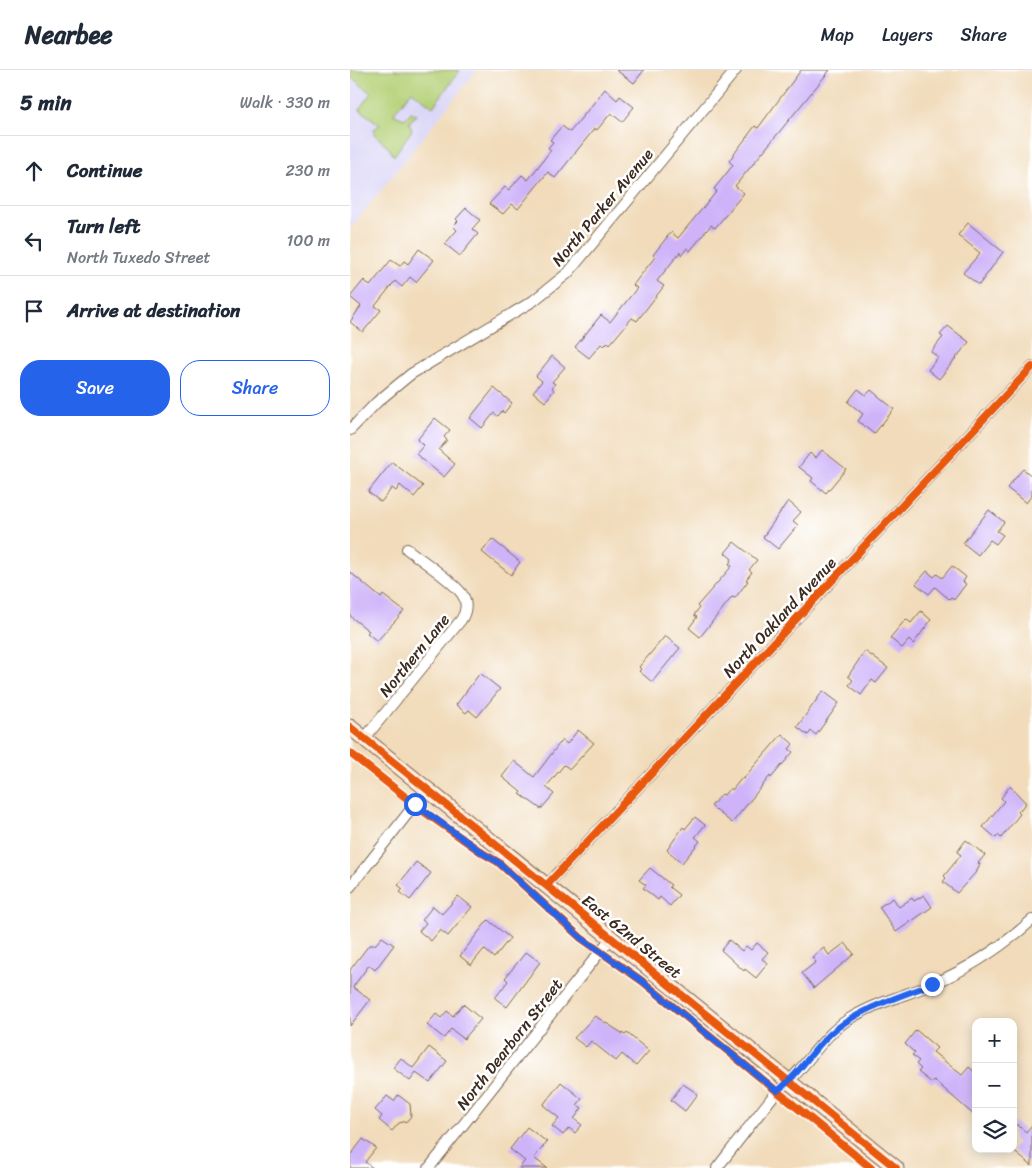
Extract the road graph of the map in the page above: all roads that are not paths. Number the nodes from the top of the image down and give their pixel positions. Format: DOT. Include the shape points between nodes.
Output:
graph roads {
  1 [pos="736,70"];
  2 [pos="1032,367"];
  3 [pos="350,430"];
  4 [pos="407,549"];
  5 [pos="350,727"];
  6 [pos="364,739"];
  7 [pos="427,789"];
  8 [pos="547,885"];
  9 [pos="350,887"];
  10 [pos="1032,920"];
  11 [pos="611,938"];
  12 [pos="789,1082"];
  13 [pos="429,1168"];
  14 [pos="717,1168"];
  15 [pos="896,1168"];
  1 -- 3 [label="street, North Parker Avenue" via="568,273 524,307 437,356 406,378"];
  2 -- 8 [label="street, North Oakland Avenue"];
  4 -- 6 [label="street, Northern Lane" via="461,593 465,612"];
  5 -- 6 [label="street, East 62nd Street"];
  6 -- 7 [label="street, East 62nd Street"];
  7 -- 8 [label="street, East 62nd Street"];
  7 -- 9 [label="street"];
  8 -- 11 [label="street, East 62nd Street"];
  10 -- 12 [label="street" via="965,968 861,1013 841,1025 821,1042"];
  11 -- 12 [label="street, East 62nd Street"];
  11 -- 13 [label="street, North Dearborn Street"];
  12 -- 14 [label="street" via="777,1091"];
  12 -- 15 [label="street, East 62nd Street"];
}
